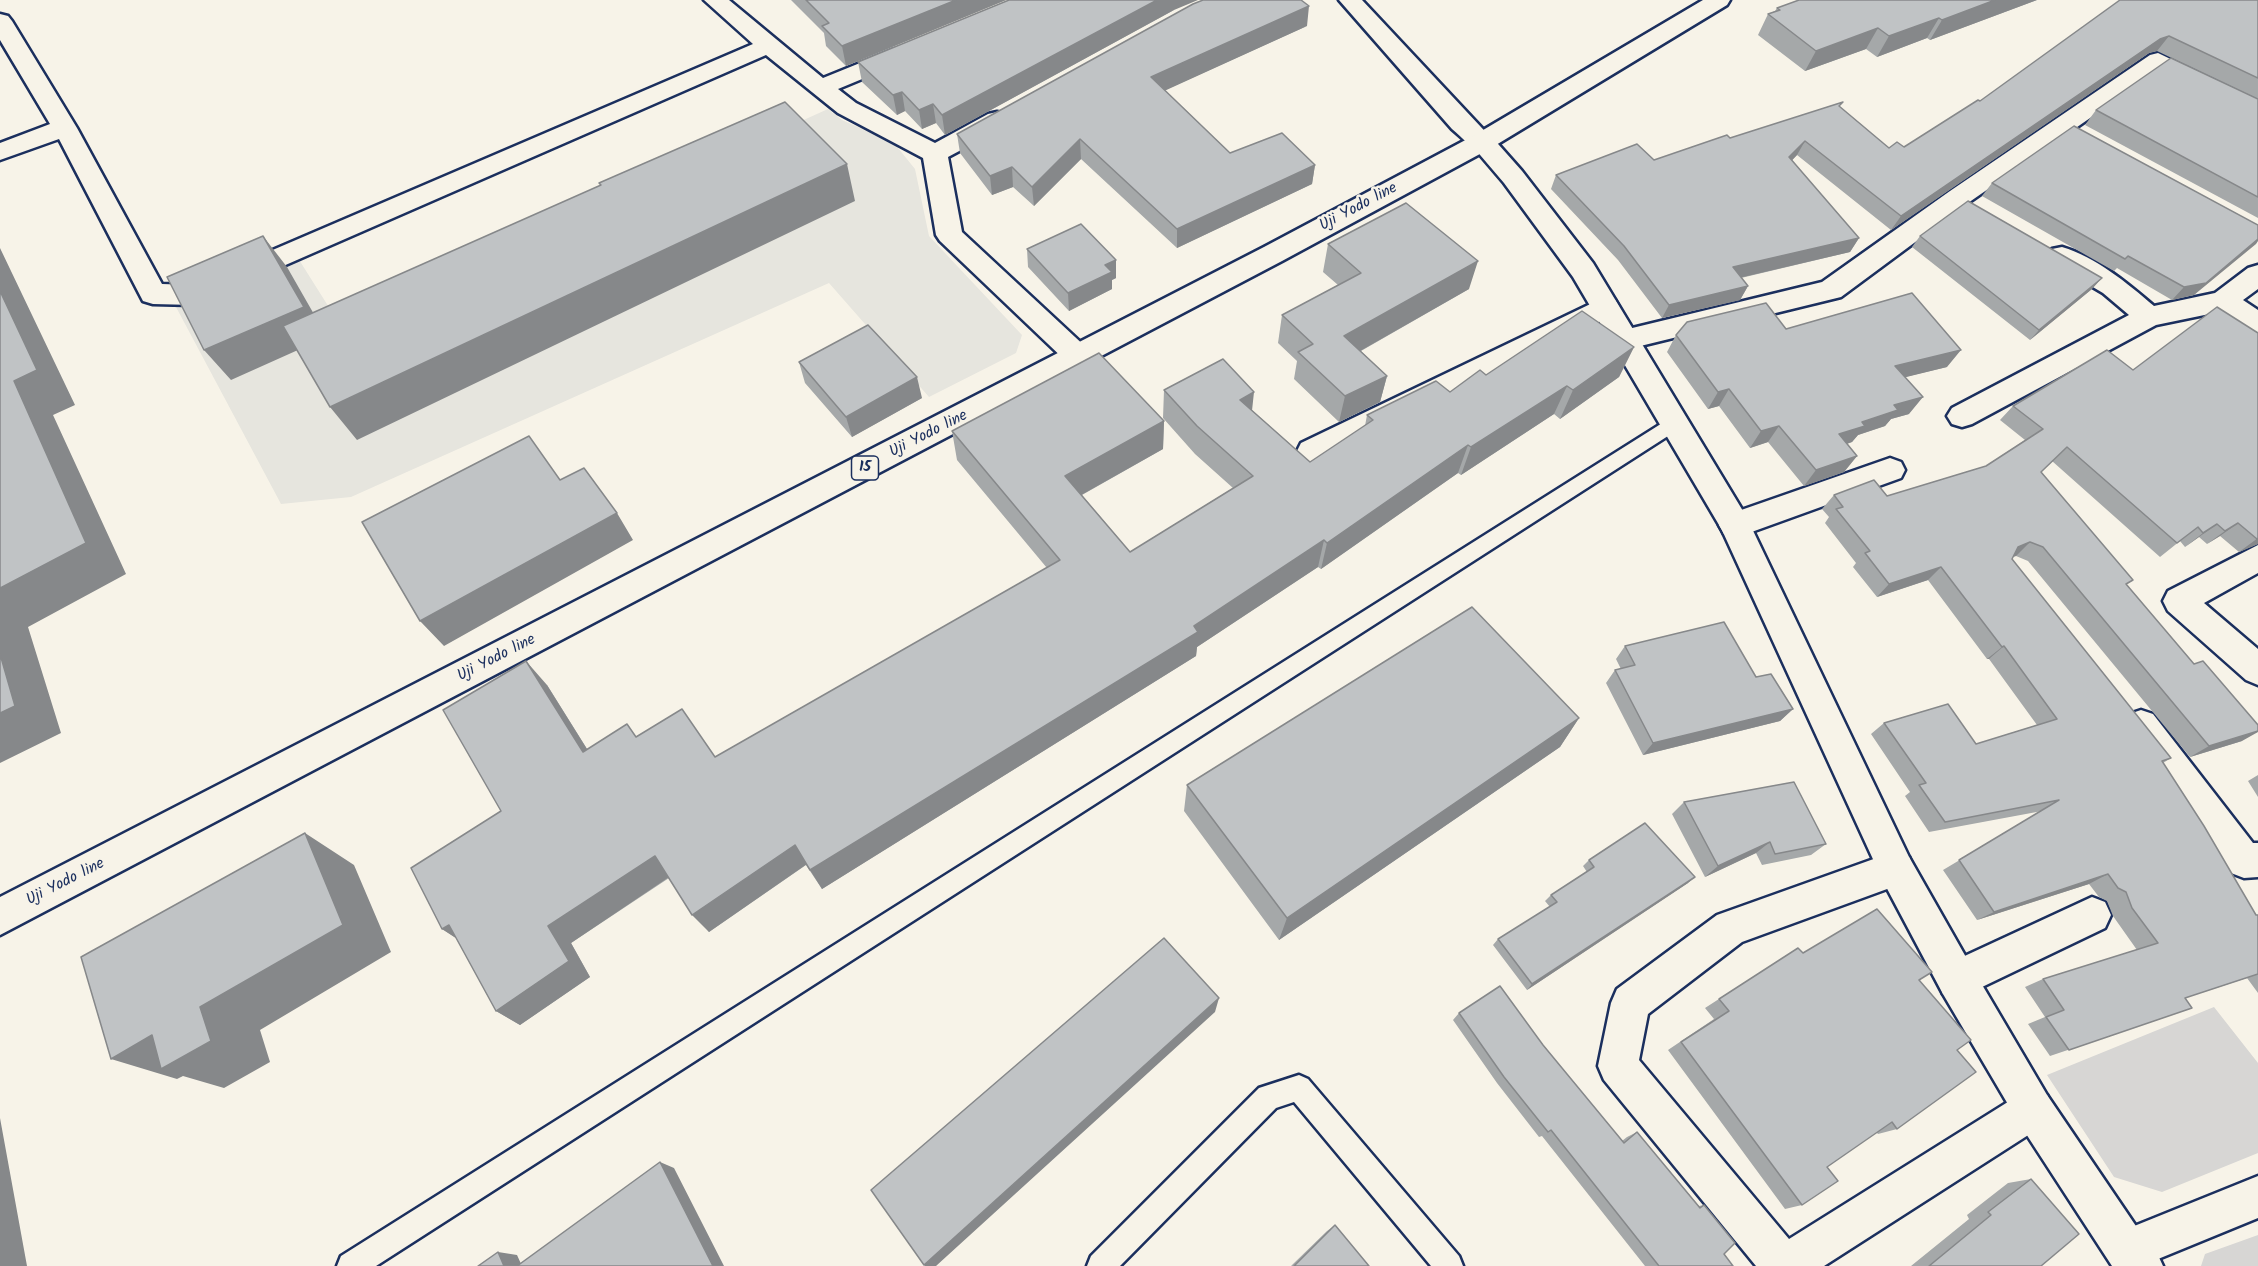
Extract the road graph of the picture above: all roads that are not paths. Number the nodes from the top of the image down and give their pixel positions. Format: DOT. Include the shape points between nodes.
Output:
graph roads {
  1 [pos="715,0"];
  2 [pos="1350,0"];
  3 [pos="1719,0"];
  4 [pos="0,21"];
  5 [pos="770,45"];
  6 [pos="915,49"];
  7 [pos="820,88"];
  8 [pos="1018,108"];
  9 [pos="2258,111"];
  10 [pos="65,128"];
  11 [pos="1482,142"];
  12 [pos="0,152"];
  13 [pos="935,154"];
  14 [pos="2042,245"];
  15 [pos="2258,275"];
  16 [pos="2223,301"];
  17 [pos="1605,307"];
  18 [pos="2149,317"];
  19 [pos="2258,323"];
  20 [pos="1624,340"];
  21 [pos="1078,357"];
  22 [pos="1962,416"];
  23 [pos="1675,422"];
  24 [pos="1312,451"];
  25 [pos="1890,470"];
  26 [pos="1735,525"];
  27 [pos="2258,558"];
  28 [pos="2258,670"];
  29 [pos="2120,699"];
  30 [pos="2258,860"];
  31 [pos="1896,869"];
  32 [pos="2092,915"];
  33 [pos="0,917"];
  34 [pos="1957,980"];
  35 [pos="2033,1110"];
  36 [pos="2258,1197"];
  37 [pos="2134,1258"];
  38 [pos="351,1266"];
  39 [pos="1101,1266"];
  40 [pos="1449,1266"];
  41 [pos="1785,1266"];
  1 -- 5 [label="street"];
  2 -- 11 [label="street"];
  3 -- 11 [label="street, Uji Yodo line / 15"];
  4 -- 10 [label="street"];
  5 -- 7 [label="street"];
  5 -- 10 [label="street" via="194,294 153,294"];
  6 -- 7 [label="street"];
  7 -- 13 [label="street" via="847,108"];
  8 -- 13 [label="street"];
  9 -- 20 [label="street" via="2158,60 2075,131 1831,290"];
  10 -- 12 [label="street"];
  11 -- 17 [label="street" via="1576,260"];
  11 -- 21 [label="street, Uji Yodo line / 15"];
  13 -- 21 [label="street" via="949,235"];
  14 -- 18 [label="street" via="2114,286"];
  15 -- 16 [label="street"];
  16 -- 18 [label="street"];
  16 -- 19 [label="street"];
  17 -- 20 [label="street"];
  17 -- 24 [label="street"];
  18 -- 22 [label="street"];
  20 -- 23 [label="street"];
  21 -- 33 [label="street, Uji Yodo line / 15"];
  23 -- 26 [label="street"];
  23 -- 38 [label="lane"];
  25 -- 26 [label="street"];
  26 -- 31 [label="street"];
  27 -- 28 [label="street" via="2179,600"];
  29 -- 30 [label="street" via="2244,861"];
  31 -- 34 [label="street"];
  31 -- 41 [label="street" via="1730,928 1631,1003 1618,1066"];
  32 -- 34 [label="street"];
  34 -- 35 [label="street"];
  35 -- 37 [label="street"];
  35 -- 41 [label="street"];
  36 -- 37 [label="street"];
  39 -- 40 [label="lane" via="1268,1097 1299,1088"];
}
